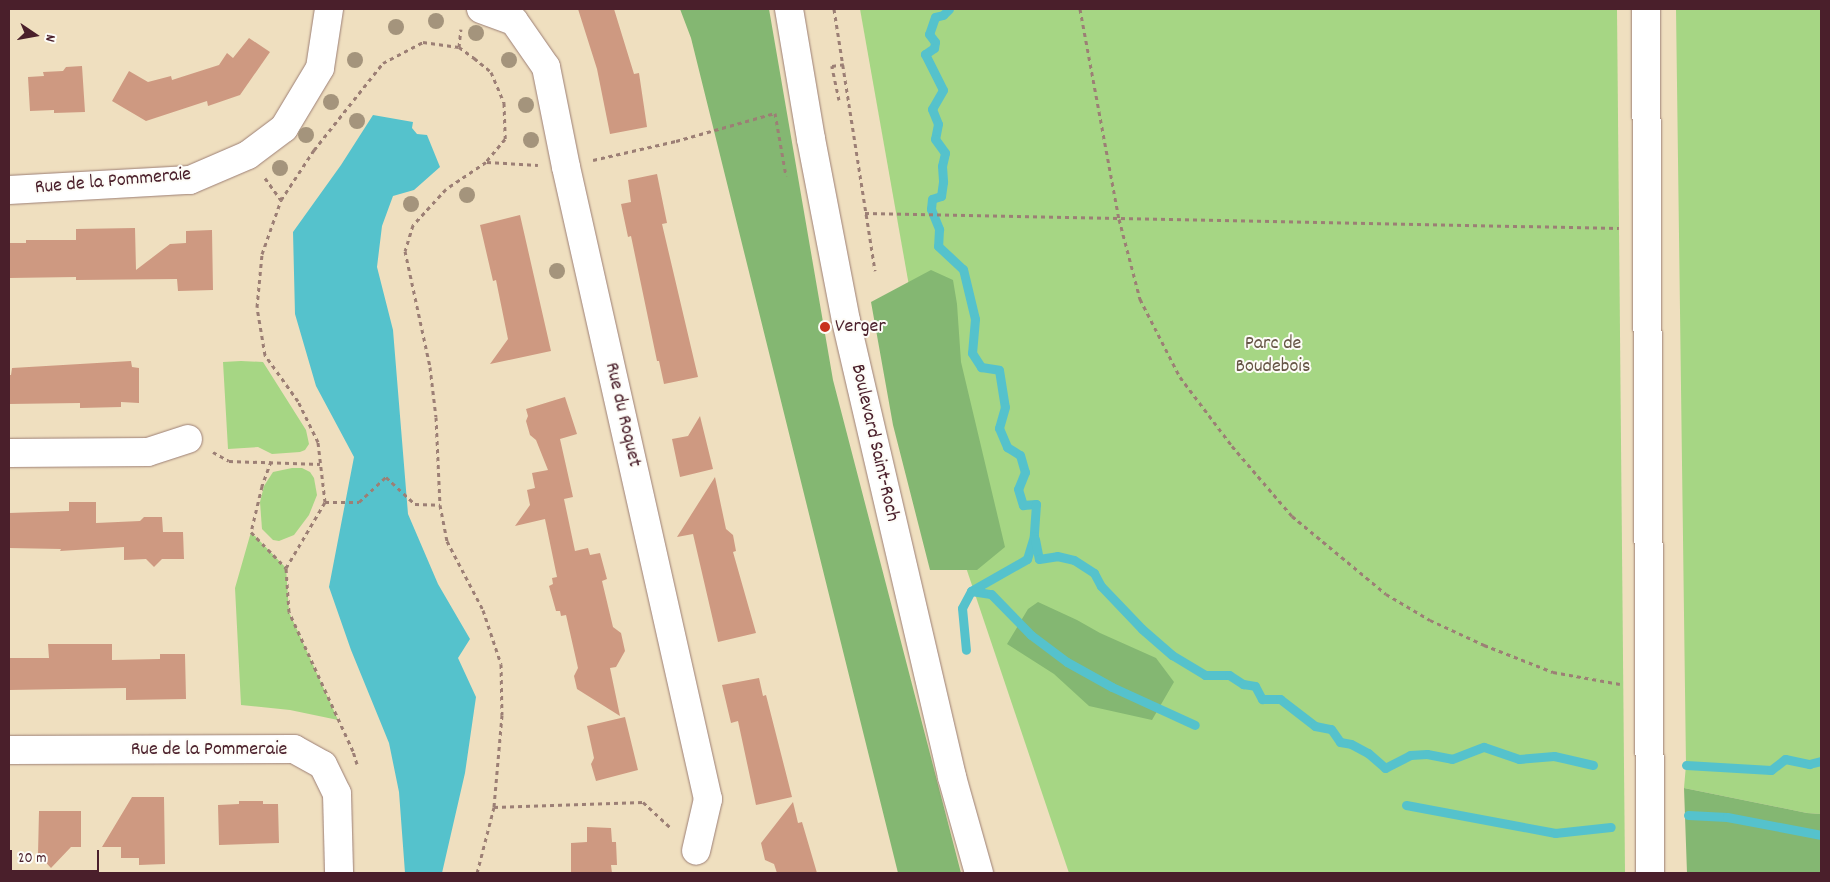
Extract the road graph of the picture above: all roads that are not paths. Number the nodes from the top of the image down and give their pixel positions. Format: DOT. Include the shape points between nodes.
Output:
graph roads {
  1 [pos="329,9"];
  2 [pos="481,9"];
  3 [pos="789,9"];
  4 [pos="1646,9"];
  5 [pos="9,190"];
  6 [pos="188,439"];
  7 [pos="9,453"];
  8 [pos="9,750"];
  9 [pos="696,851"];
  10 [pos="339,873"];
  11 [pos="979,873"];
  12 [pos="1650,873"];
  1 -- 5 [label="street, Rue de la Pommeraie" via="320,68 284,128 248,155 190,180"];
  2 -- 9 [label="street, Rue du Roquet" via="514,21 546,66 708,800"];
  3 -- 11 [label="street, Boulevard Saint-Roch" via="846,322 952,778"];
  4 -- 12 [label="street"];
  6 -- 7 [label="street" via="148,452"];
  8 -- 10 [label="street, Rue de la Pommeraie" via="294,748 323,765 338,794"];
}
